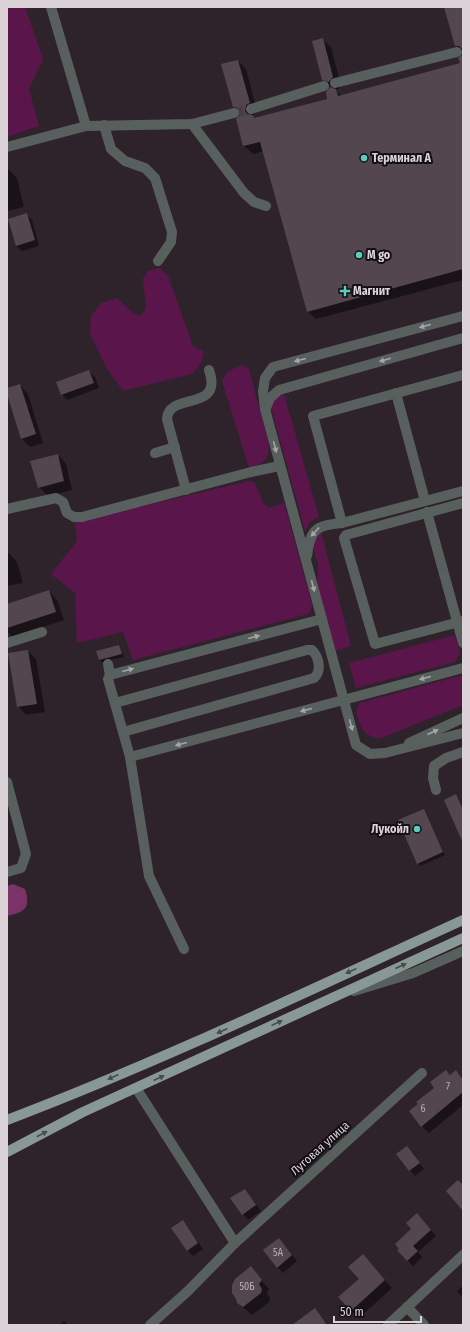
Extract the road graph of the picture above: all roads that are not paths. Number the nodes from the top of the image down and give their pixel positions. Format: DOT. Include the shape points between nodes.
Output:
graph roads {
  1 [pos="51,7"];
  2 [pos="456,52"];
  3 [pos="335,84"];
  4 [pos="324,86"];
  5 [pos="251,109"];
  6 [pos="234,113"];
  7 [pos="192,124"];
  8 [pos="104,125"];
  9 [pos="86,126"];
  10 [pos="7,147"];
  11 [pos="266,206"];
  12 [pos="158,261"];
  13 [pos="463,316"];
  14 [pos="463,338"];
  15 [pos="209,370"];
  16 [pos="463,375"];
  17 [pos="396,393"];
  18 [pos="265,410"];
  19 [pos="174,447"];
  20 [pos="155,453"];
  21 [pos="279,466"];
  22 [pos="186,490"];
  23 [pos="463,490"];
  24 [pos="424,501"];
  25 [pos="463,503"];
  26 [pos="7,509"];
  27 [pos="427,512"];
  28 [pos="342,524"];
  29 [pos="307,560"];
  30 [pos="322,619"];
  31 [pos="460,622"];
  32 [pos="42,632"];
  33 [pos="7,643"];
  34 [pos="463,643"];
  35 [pos="108,664"];
  36 [pos="463,668"];
  37 [pos="110,675"];
  38 [pos="344,700"];
  39 [pos="115,703"];
  40 [pos="463,718"];
  41 [pos="123,732"];
  42 [pos="463,733"];
  43 [pos="463,752"];
  44 [pos="385,753"];
  45 [pos="130,757"];
  46 [pos="7,782"];
  47 [pos="436,790"];
  48 [pos="7,872"];
  49 [pos="463,920"];
  50 [pos="463,938"];
  51 [pos="184,949"];
  52 [pos="463,951"];
  53 [pos="328,1000"];
  54 [pos="422,1073"];
  55 [pos="136,1088"];
  56 [pos="7,1120"];
  57 [pos="7,1152"];
  58 [pos="235,1243"];
  59 [pos="463,1255"];
  60 [pos="407,1307"];
  61 [pos="150,1325"];
  62 [pos="388,1325"];
  63 [pos="424,1325"];
  1 -- 9 [label="street"];
  2 -- 3 [label="street"];
  4 -- 5 [label="street"];
  6 -- 7 [label="street"];
  7 -- 8 [label="street"];
  7 -- 11 [label="street" via="244,193 254,202"];
  8 -- 9 [label="street"];
  8 -- 12 [label="street" via="111,149 125,161 145,168 155,178 172,232 171,242"];
  9 -- 10 [label="street"];
  13 -- 18 [label="street, one-way" via="273,367 265,378"];
  14 -- 18 [label="street, one-way" via="279,390 270,398"];
  15 -- 19 [label="street" via="211,388 206,394 199,399 170,408 167,412"];
  16 -- 17 [label="street"];
  17 -- 24 [label="street"];
  17 -- 28 [label="street" via="313,416"];
  18 -- 21 [label="street, one-way"];
  19 -- 20 [label="street"];
  19 -- 22 [label="street"];
  21 -- 22 [label="street"];
  21 -- 29 [label="street"];
  22 -- 26 [label="street" via="82,517 74,517 67,513 63,502 56,498"];
  23 -- 24 [label="street"];
  24 -- 28 [label="street"];
  25 -- 27 [label="street"];
  27 -- 31 [label="street"];
  27 -- 31 [label="street" via="344,537 373,642 377,644"];
  28 -- 29 [label="street, one-way" via="324,525 315,530 309,538"];
  29 -- 30 [label="street, one-way"];
  37 -- 30 [label="street, one-way"];
  30 -- 38 [label="street"];
  31 -- 34 [label="street"];
  32 -- 33 [label="street"];
  35 -- 37 [label="street"];
  36 -- 38 [label="street, one-way"];
  37 -- 39 [label="street" via="108,679"];
  38 -- 44 [label="street, one-way" via="356,745 370,754"];
  38 -- 45 [label="street, one-way"];
  39 -- 41 [label="street"];
  39 -- 41 [label="street" via="307,650 315,653 320,670 314,678"];
  44 -- 40 [label="street, one-way"];
  41 -- 45 [label="street"];
  42 -- 44 [label="street"];
  43 -- 47 [label="street" via="434,766"];
  45 -- 51 [label="street" via="148,876"];
  46 -- 48 [label="street" via="26,854 21,868"];
  49 -- 56 [label="main road, one-way" via="201,1040 76,1094"];
  53 -- 50 [label="main road, one-way"];
  52 -- 53 [label="street" via="414,973"];
  55 -- 53 [label="main road, one-way"];
  54 -- 58 [label="street, Луговая улица"];
  57 -- 55 [label="main road, one-way" via="83,1112"];
  55 -- 58 [label="street"];
  58 -- 61 [label="street, Луговая улица"];
  59 -- 60 [label="street"];
  60 -- 62 [label="street"];
  60 -- 63 [label="street"];
}
